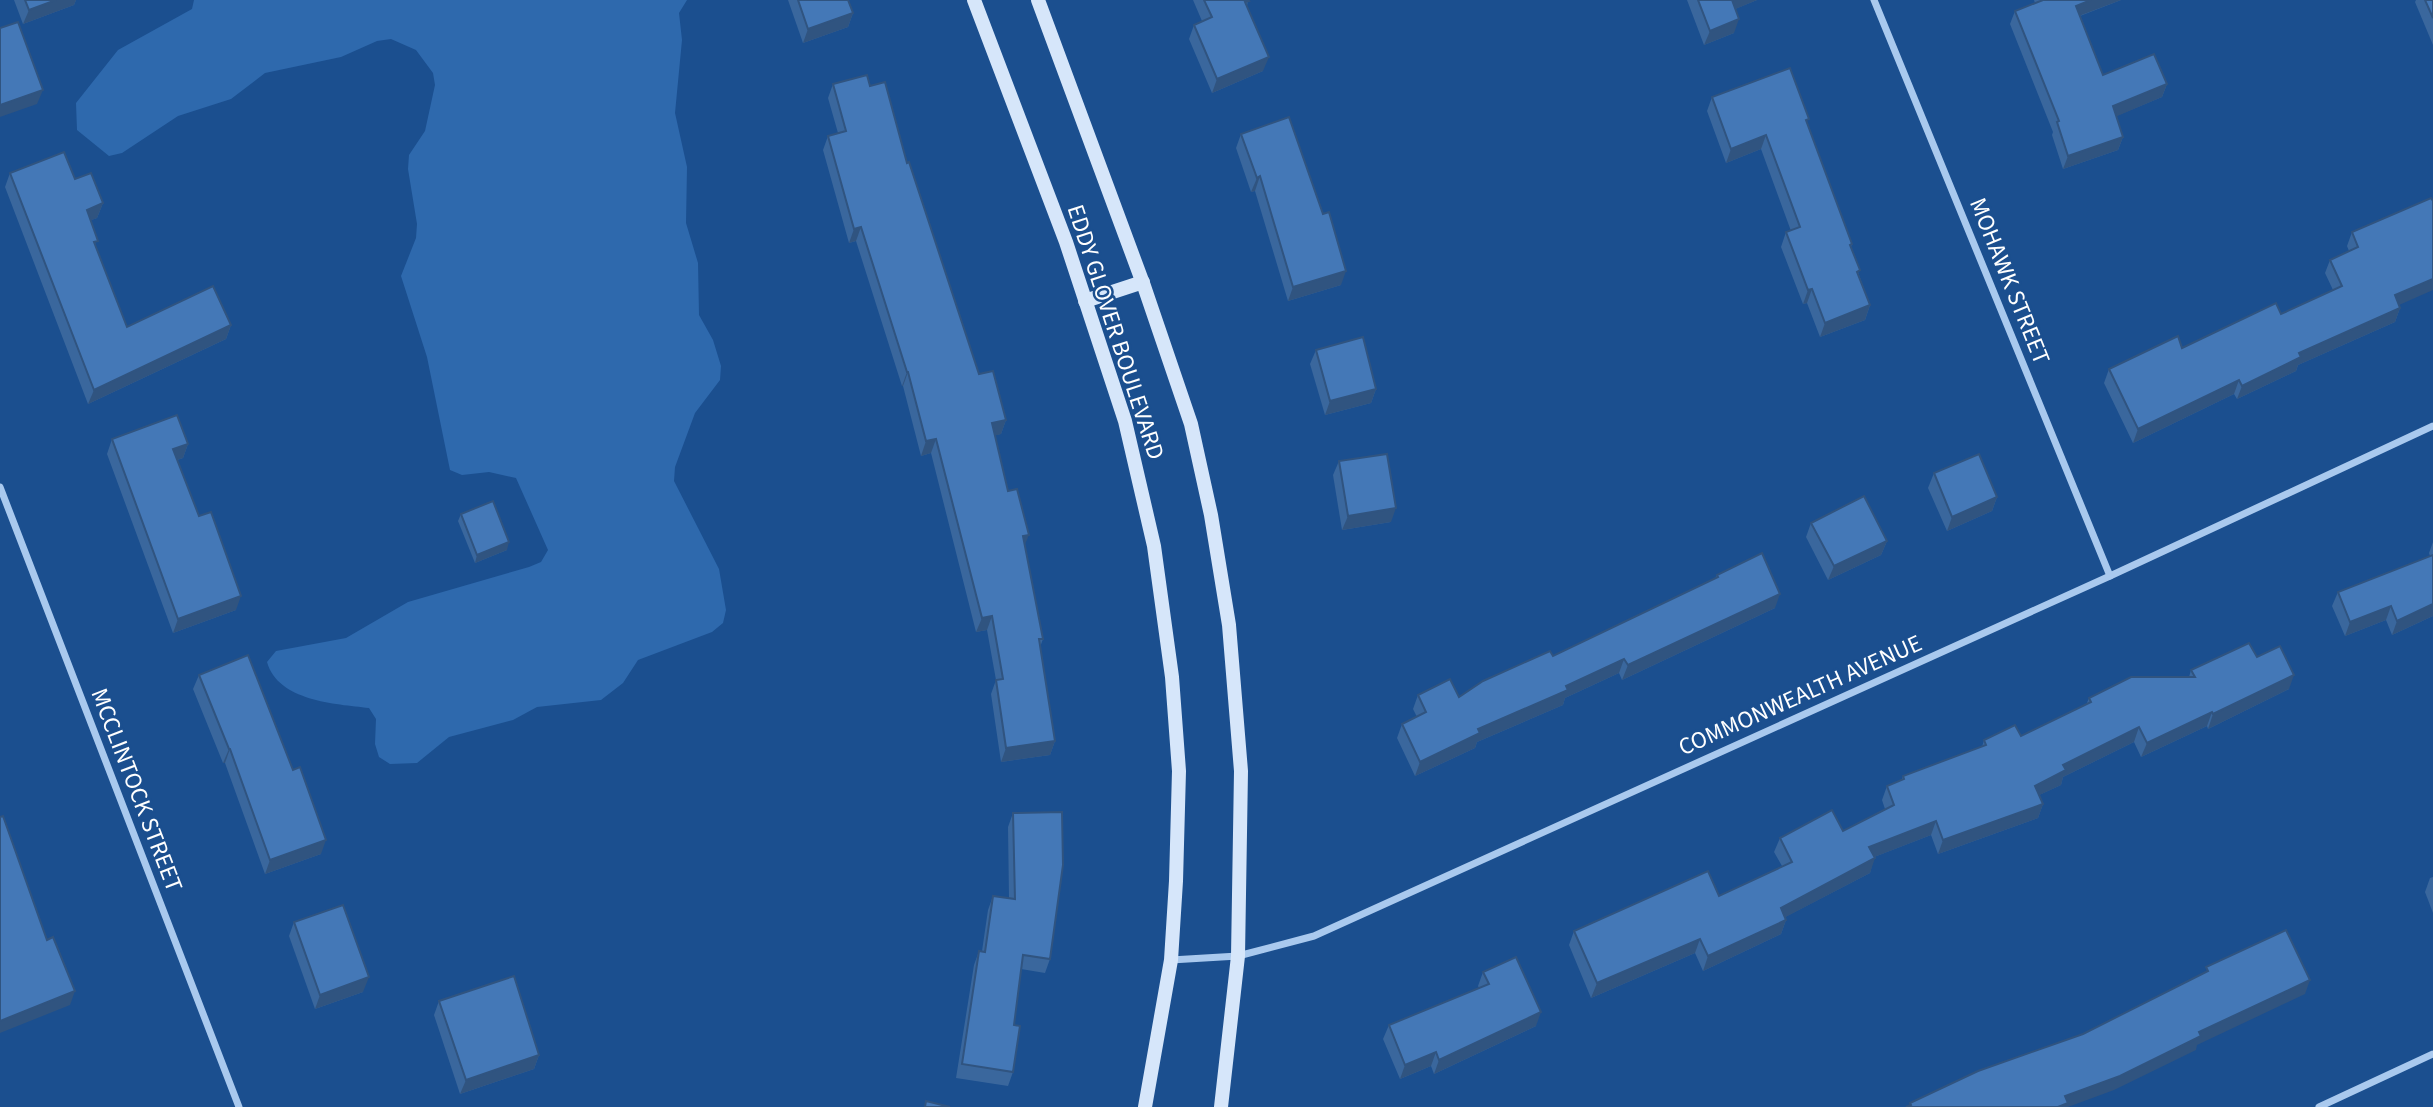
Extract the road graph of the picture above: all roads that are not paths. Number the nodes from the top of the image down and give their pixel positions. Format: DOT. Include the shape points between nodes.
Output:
graph roads {
  1 [pos="974,0"];
  2 [pos="1038,0"];
  3 [pos="1874,0"];
  4 [pos="1143,282"];
  5 [pos="1086,301"];
  6 [pos="2433,426"];
  7 [pos="0,487"];
  8 [pos="2109,576"];
  9 [pos="1238,956"];
  10 [pos="1171,960"];
  11 [pos="2433,1055"];
  12 [pos="239,1107"];
  13 [pos="1145,1107"];
  14 [pos="1221,1107"];
  15 [pos="2319,1107"];
  1 -- 5 [label="street, EDDY GLOVER BOULEVARD"];
  2 -- 4 [label="street, EDDY GLOVER BOULEVARD"];
  3 -- 8 [label="street, MOHAWK STREET"];
  4 -- 5 [label="street"];
  4 -- 9 [label="street, EDDY GLOVER BOULEVARD" via="1191,424 1229,625 1241,771"];
  5 -- 10 [label="street, EDDY GLOVER BOULEVARD" via="1125,421 1152,533 1172,677 1179,771"];
  6 -- 8 [label="street, COMMONWEALTH AVENUE"];
  7 -- 12 [label="street, MCCLINTOCK STREET"];
  8 -- 9 [label="street, COMMONWEALTH AVENUE" via="1314,936"];
  9 -- 10 [label="street, COMMONWEALTH AVENUE"];
  9 -- 14 [label="street, EDDY GLOVER BOULEVARD"];
  10 -- 13 [label="street, EDDY GLOVER BOULEVARD"];
  11 -- 15 [label="street"];
}
